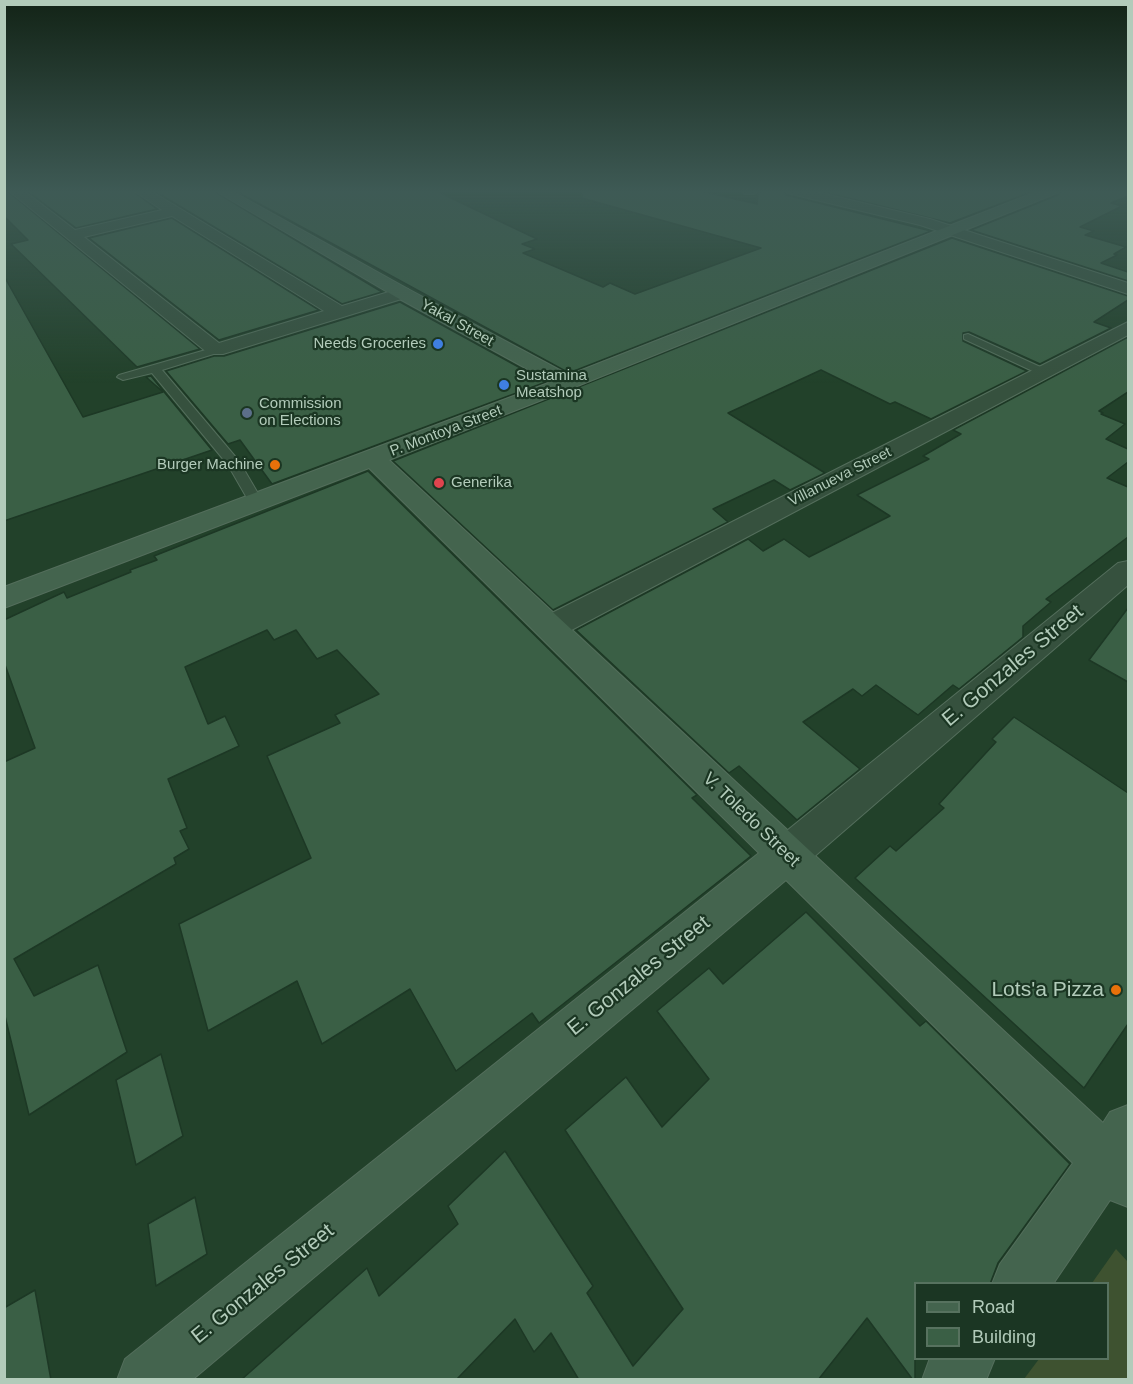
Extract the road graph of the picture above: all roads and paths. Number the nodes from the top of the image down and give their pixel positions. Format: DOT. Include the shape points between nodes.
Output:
graph roads {
  1 [pos="97,255"];
  2 [pos="246,255"];
  3 [pos="334,255"];
  4 [pos="889,255"];
  5 [pos="1025,255"];
  6 [pos="1128,289"];
  7 [pos="402,293"];
  8 [pos="339,312"];
  9 [pos="1128,328"];
  10 [pos="968,337"];
  11 [pos="216,350"];
  12 [pos="155,369"];
  13 [pos="1043,372"];
  14 [pos="123,377"];
  15 [pos="568,383"];
  16 [pos="374,459"];
  17 [pos="256,502"];
  18 [pos="1128,570"];
  19 [pos="4,598"];
  20 [pos="551,627"];
  21 [pos="787,855"];
  22 [pos="1121,1157"];
  23 [pos="1022,1282"];
  24 [pos="965,1360"];
  25 [pos="146,1380"];
  26 [pos="951,1380"];
  1 -- 11 [label="street"];
  2 -- 8 [label="street"];
  3 -- 7 [label="street, Yakal Street"];
  4 -- 15 [label="street, P. Montoya Street"];
  5 -- 6 [label="street"];
  7 -- 8 [label="street"];
  7 -- 15 [label="street, Yakal Street"];
  8 -- 11 [label="street"];
  9 -- 13 [label="street, Villanueva Street"];
  10 -- 13 [label="lane"];
  11 -- 12 [label="lane"];
  12 -- 14 [label="lane"];
  12 -- 17 [label="lane" via="234,464"];
  13 -- 20 [label="street, Villanueva Street"];
  15 -- 16 [label="street, P. Montoya Street"];
  16 -- 17 [label="street, P. Montoya Street"];
  16 -- 20 [label="street, V. Toledo Street"];
  17 -- 19 [label="street, P. Montoya Street"];
  18 -- 21 [label="street, E. Gonzales Street"];
  20 -- 21 [label="street, V. Toledo Street"];
  21 -- 22 [label="street, V. Toledo Street"];
  21 -- 25 [label="street, E. Gonzales Street"];
  22 -- 23 [label="street"];
  24 -- 26 [label="street"];
}
